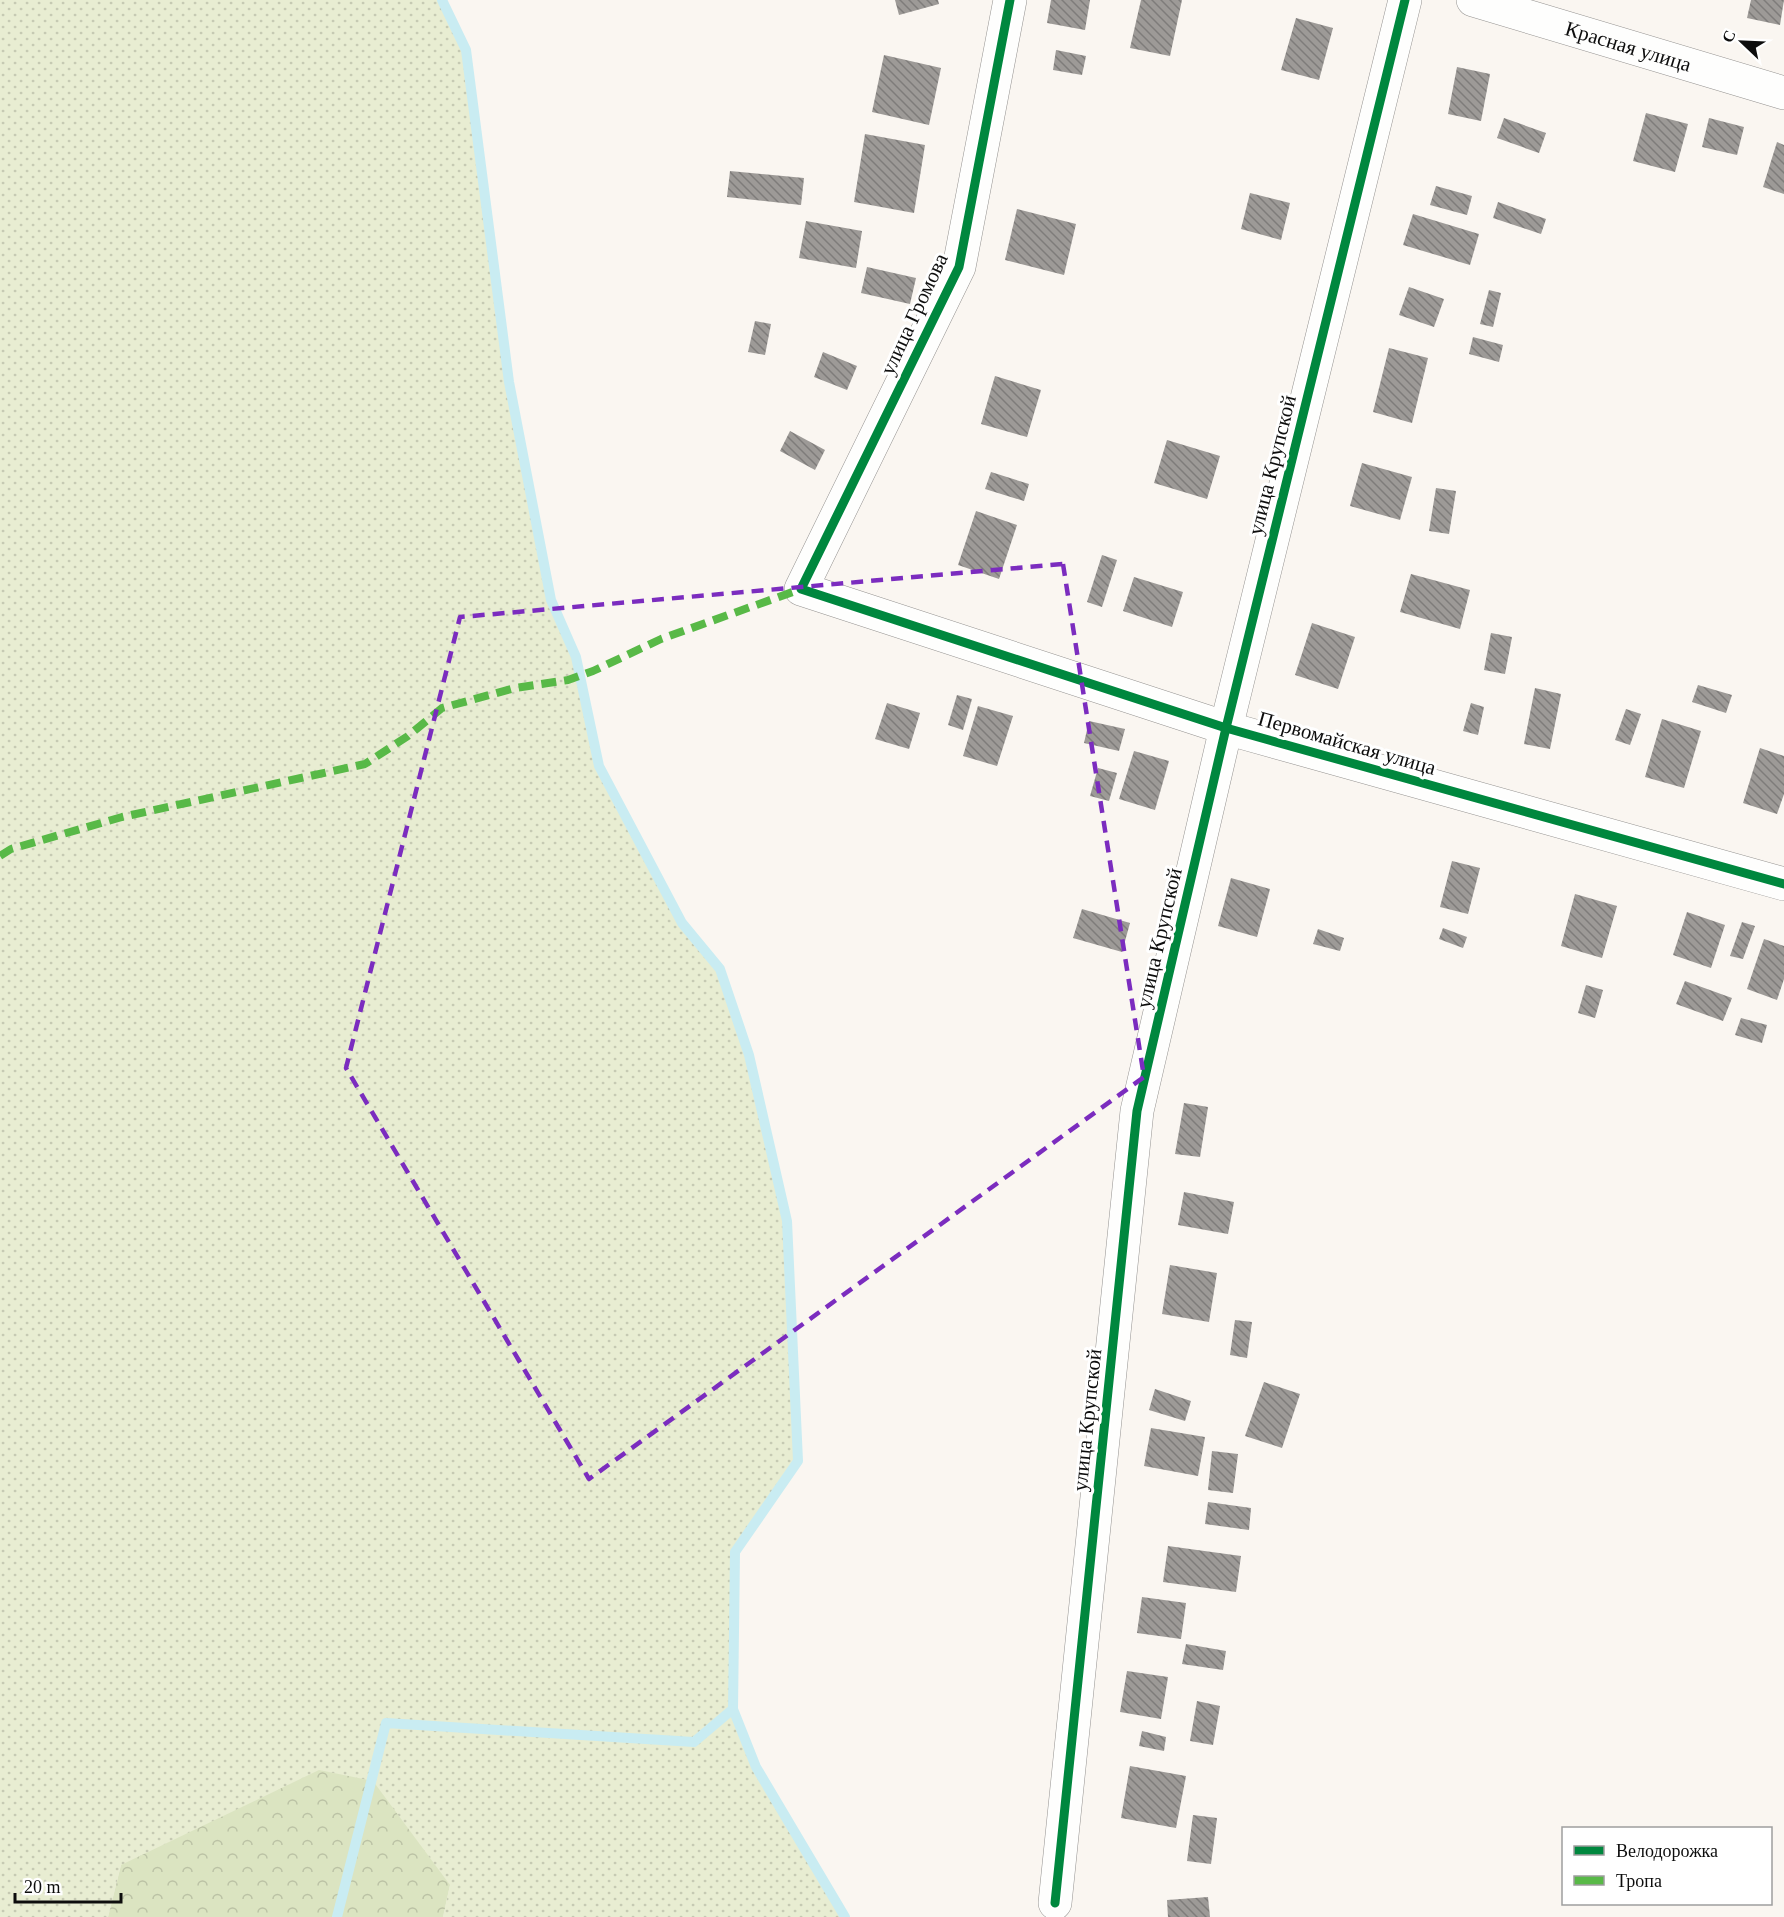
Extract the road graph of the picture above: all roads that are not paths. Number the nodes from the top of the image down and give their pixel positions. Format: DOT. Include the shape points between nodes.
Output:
graph roads {
  1 [pos="1010,0"];
  2 [pos="1405,0"];
  3 [pos="1473,0"];
  4 [pos="1784,93"];
  5 [pos="801,589"];
  6 [pos="1226,728"];
  7 [pos="1784,884"];
  8 [pos="1055,1903"];
  1 -- 5 [label="street, улица Громова" via="959,267"];
  2 -- 6 [label="street, улица Крупской"];
  3 -- 4 [label="street, Красная улица"];
  5 -- 6 [label="street, Первомайская улица"];
  6 -- 7 [label="street, Первомайская улица"];
  6 -- 8 [label="street, улица Крупской" via="1137,1110"];
}
